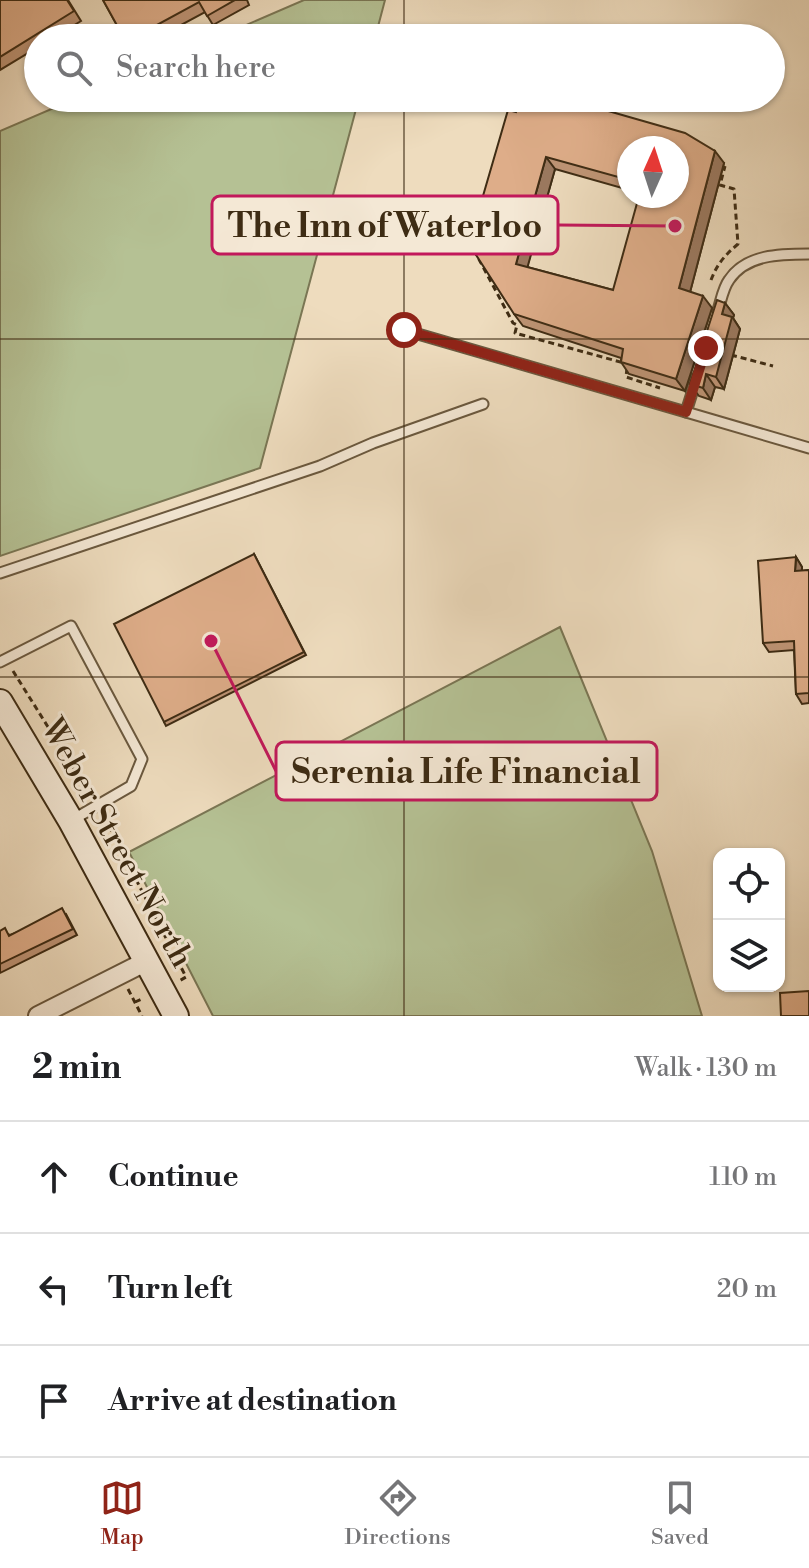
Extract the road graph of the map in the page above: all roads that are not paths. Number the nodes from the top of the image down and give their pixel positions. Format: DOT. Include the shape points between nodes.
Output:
graph roads {
  1 [pos="809,254"];
  2 [pos="715,321"];
  3 [pos="404,330"];
  4 [pos="706,348"];
  5 [pos="483,404"];
  6 [pos="686,412"];
  7 [pos="809,448"];
  8 [pos="0,573"];
  9 [pos="0,662"];
  10 [pos="0,702"];
  11 [pos="71,821"];
  12 [pos="147,961"];
  13 [pos="38,1016"];
  14 [pos="176,1016"];
  1 -- 2 [label="lane" via="774,254 743,265 728,281"];
  3 -- 6 [label="lane"];
  4 -- 6 [label="lane"];
  5 -- 8 [label="lane" via="320,466"];
  6 -- 7 [label="lane"];
  9 -- 11 [label="lane" via="71,626 142,759 131,786"];
  10 -- 11 [label="main road, Weber Street North"];
  11 -- 12 [label="main road, Weber Street North"];
  12 -- 13 [label="street"];
  12 -- 14 [label="main road, Weber Street North"];
}
